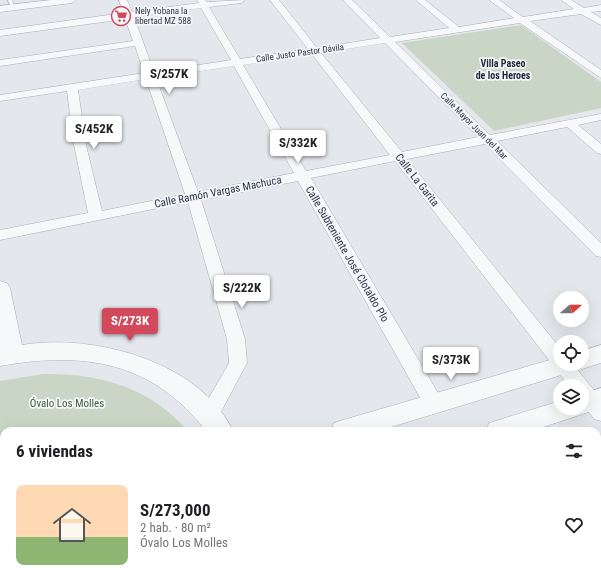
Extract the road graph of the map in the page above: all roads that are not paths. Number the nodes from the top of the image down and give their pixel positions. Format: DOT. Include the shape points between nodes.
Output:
graph roads {
  1 [pos="72,0"];
  2 [pos="123,0"];
  3 [pos="241,0"];
  4 [pos="274,0"];
  5 [pos="347,0"];
  6 [pos="420,0"];
  7 [pos="494,0"];
  8 [pos="565,0"];
  9 [pos="55,1"];
  10 [pos="203,2"];
  11 [pos="12,4"];
  12 [pos="601,8"];
  13 [pos="0,9"];
  14 [pos="583,11"];
  15 [pos="128,14"];
  16 [pos="522,20"];
  17 [pos="601,22"];
  18 [pos="456,30"];
  19 [pos="0,33"];
  20 [pos="387,40"];
  21 [pos="138,43"];
  22 [pos="314,51"];
  23 [pos="237,62"];
  24 [pos="0,63"];
  25 [pos="601,74"];
  26 [pos="150,75"];
  27 [pos="72,87"];
  28 [pos="0,98"];
  29 [pos="601,117"];
  30 [pos="569,123"];
  31 [pos="488,140"];
  32 [pos="601,150"];
  33 [pos="399,157"];
  34 [pos="302,176"];
  35 [pos="193,197"];
  36 [pos="96,216"];
  37 [pos="0,235"];
  38 [pos="601,252"];
  39 [pos="0,288"];
  40 [pos="553,346"];
  41 [pos="601,354"];
  42 [pos="7,355"];
  43 [pos="589,357"];
  44 [pos="553,367"];
  45 [pos="434,404"];
  46 [pos="553,412"];
  47 [pos="215,423"];
  48 [pos="356,427"];
  49 [pos="509,427"];
  1 -- 9 [label="street"];
  2 -- 15 [label="street"];
  3 -- 10 [label="street"];
  4 -- 22 [label="street, Calle La Garita"];
  5 -- 20 [label="street, Calle Mayor Juan del Mar"];
  6 -- 18 [label="street"];
  7 -- 16 [label="street"];
  8 -- 14 [label="street"];
  9 -- 11 [label="street"];
  10 -- 15 [label="street"];
  10 -- 23 [label="street, Calle Subteniente José Clotaldo Plo"];
  11 -- 13 [label="street"];
  12 -- 14 [label="street, Calle Justo Pastor Dávila"];
  14 -- 16 [label="street, Calle Justo Pastor Dávila"];
  14 -- 17 [label="street"];
  15 -- 19 [label="street"];
  15 -- 21 [label="street"];
  16 -- 18 [label="street, Calle Justo Pastor Dávila"];
  16 -- 25 [label="street"];
  18 -- 20 [label="street, Calle Justo Pastor Dávila"];
  20 -- 22 [label="street, Calle Justo Pastor Dávila"];
  20 -- 31 [label="street, Calle Mayor Juan del Mar"];
  21 -- 24 [label="street"];
  21 -- 26 [label="street"];
  22 -- 23 [label="street, Calle Justo Pastor Dávila"];
  22 -- 33 [label="street, Calle La Garita"];
  23 -- 26 [label="street, Calle Justo Pastor Dávila"];
  23 -- 34 [label="street, Calle Subteniente José Clotaldo Plo"];
  26 -- 27 [label="street, Calle Justo Pastor Dávila"];
  26 -- 35 [label="street"];
  27 -- 28 [label="street, Calle Justo Pastor Dávila"];
  27 -- 36 [label="street" via="80,145"];
  29 -- 30 [label="street, Calle Ramón Vargas Machuca"];
  30 -- 31 [label="street, Calle Ramón Vargas Machuca"];
  30 -- 32 [label="street"];
  31 -- 33 [label="street, Calle Ramón Vargas Machuca"];
  31 -- 38 [label="street, Calle Mayor Juan del Mar"];
  33 -- 34 [label="street, Calle Ramón Vargas Machuca"];
  33 -- 40 [label="street, Calle La Garita"];
  34 -- 35 [label="street, Calle Ramón Vargas Machuca"];
  34 -- 45 [label="street, Calle Subteniente José Clotaldo Plo"];
  35 -- 36 [label="street, Calle Ramón Vargas Machuca"];
  35 -- 47 [label="street" via="236,339 238,363"];
  36 -- 37 [label="street, Calle Ramón Vargas Machuca"];
  39 -- 42 [label="street"];
  41 -- 43 [label="street"];
  42 -- 47 [label="street" via="42,350 71,350 124,359 171,380 191,396"];
  44 -- 45 [label="street"];
  45 -- 48 [label="street"];
  46 -- 49 [label="street"];
}
